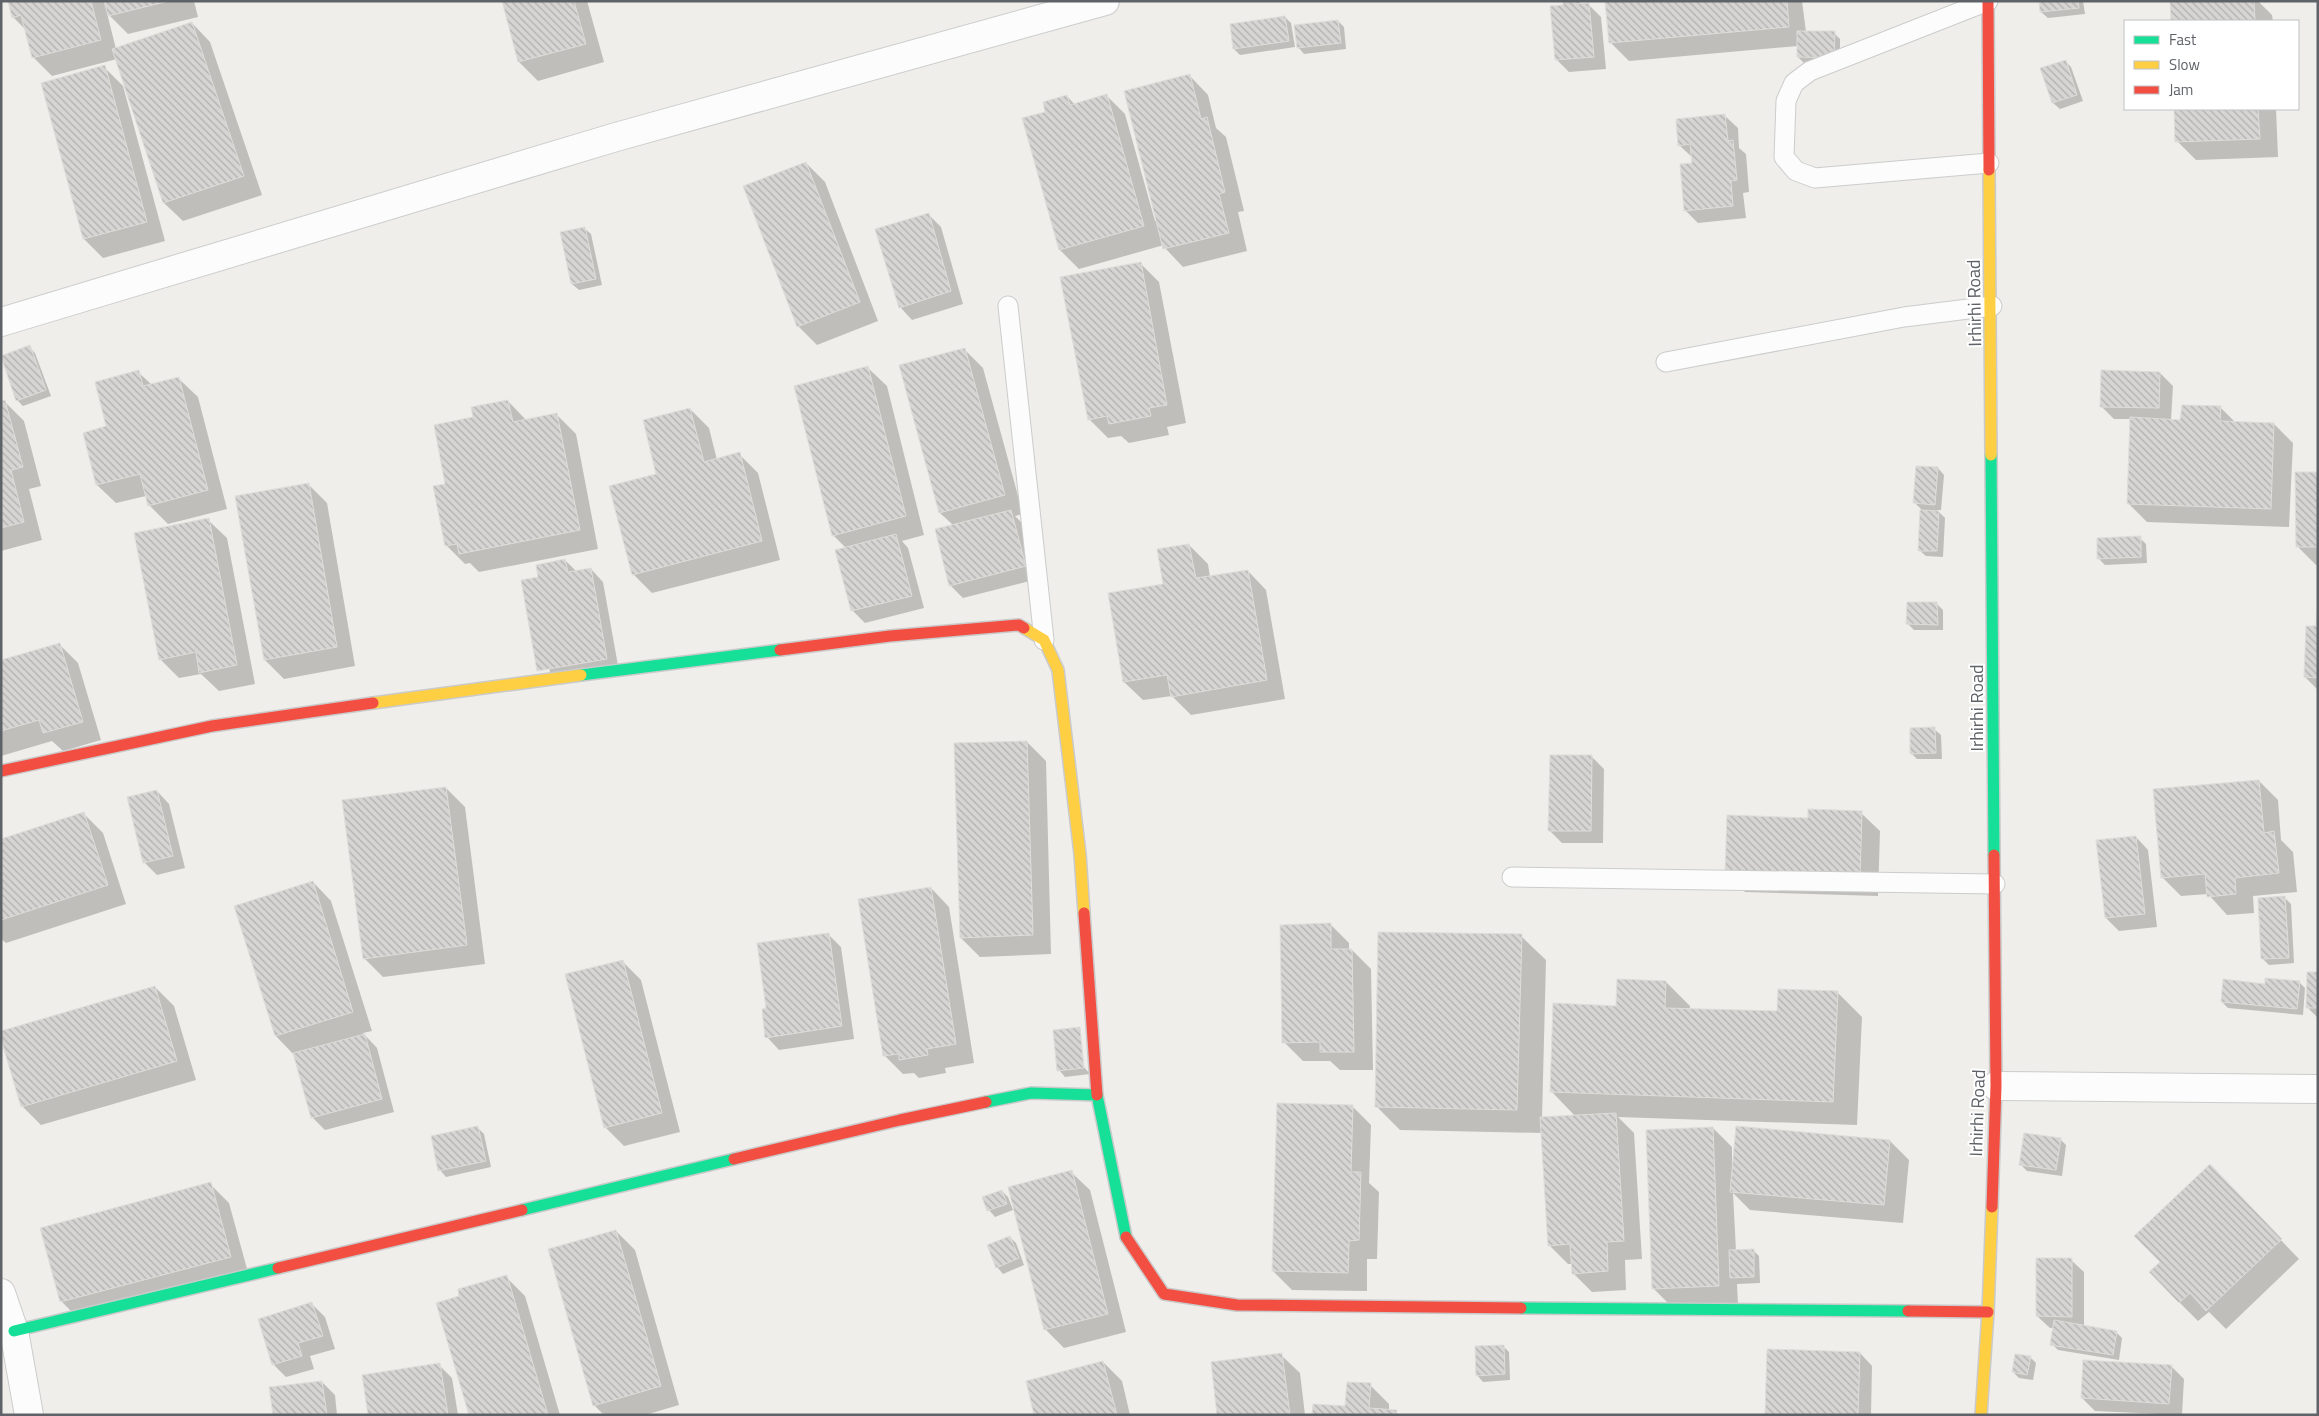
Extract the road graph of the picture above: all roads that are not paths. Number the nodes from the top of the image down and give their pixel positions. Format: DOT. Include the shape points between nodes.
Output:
graph roads {
  1 [pos="1105,1"];
  2 [pos="1988,1"];
  3 [pos="1989,163"];
  4 [pos="1008,306"];
  5 [pos="1992,306"];
  6 [pos="1,322"];
  7 [pos="1666,362"];
  8 [pos="1044,640"];
  9 [pos="1,771"];
  10 [pos="1512,877"];
  11 [pos="1995,884"];
  12 [pos="1996,1086"];
  13 [pos="2318,1089"];
  14 [pos="1096,1095"];
  15 [pos="1,1293"];
  16 [pos="1988,1312"];
  17 [pos="14,1331"];
  18 [pos="29,1415"];
  19 [pos="1981,1415"];
  1 -- 6 [label="street" via="616,136"];
  2 -- 3 [label="street, Irhirhi Road"];
  2 -- 3 [label="lane" via="1810,71 1794,83 1786,101 1784,158 1796,171 1815,178"];
  3 -- 5 [label="street, Irhirhi Road"];
  4 -- 8 [label="lane"];
  5 -- 7 [label="lane" via="1904,317"];
  5 -- 11 [label="street, Irhirhi Road"];
  8 -- 9 [label="street" via="1019,625 890,636 508,684 212,726"];
  8 -- 14 [label="street" via="1058,670 1079,844"];
  10 -- 11 [label="lane"];
  11 -- 12 [label="street, Irhirhi Road"];
  12 -- 13 [label="street"];
  12 -- 16 [label="street, Irhirhi Road"];
  14 -- 16 [label="street" via="1124,1234 1164,1294 1237,1305"];
  14 -- 17 [label="street" via="1031,1093 900,1120"];
  15 -- 17 [label="street"];
  16 -- 19 [label="street, Irhirhi Road"];
  17 -- 18 [label="street"];
}
